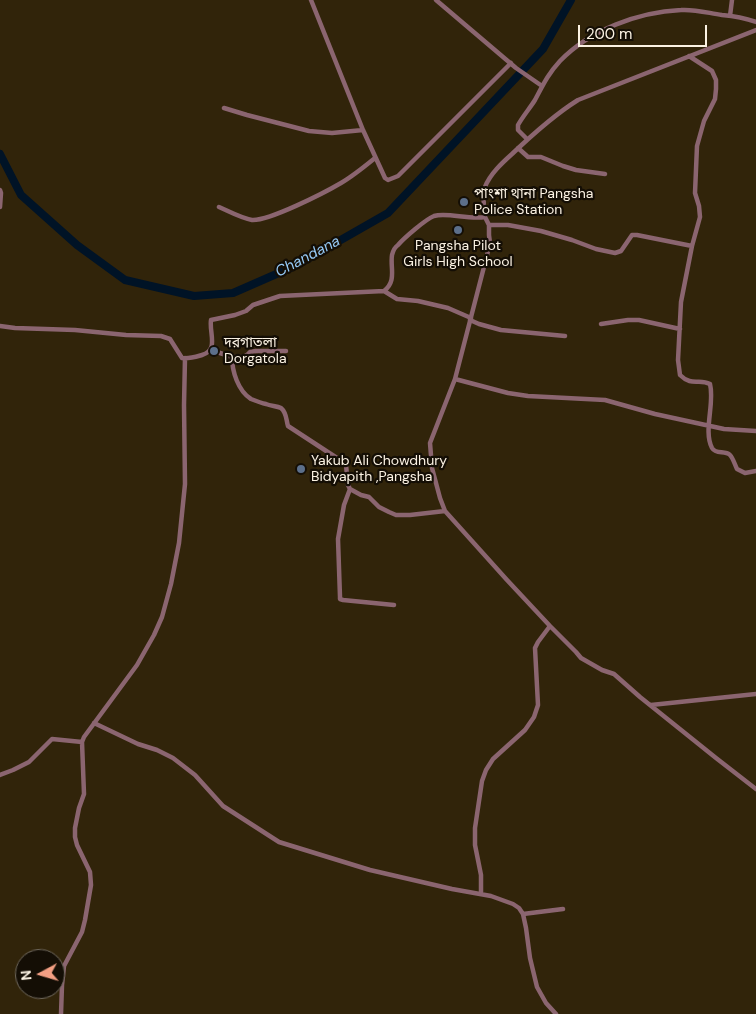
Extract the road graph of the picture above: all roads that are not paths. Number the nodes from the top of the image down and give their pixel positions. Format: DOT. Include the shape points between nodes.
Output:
graph roads {
  1 [pos="311,0"];
  2 [pos="436,0"];
  3 [pos="732,0"];
  4 [pos="730,16"];
  5 [pos="756,22"];
  6 [pos="756,30"];
  7 [pos="689,56"];
  8 [pos="511,63"];
  9 [pos="542,86"];
  10 [pos="224,108"];
  11 [pos="363,130"];
  12 [pos="527,140"];
  13 [pos="518,148"];
  14 [pos="375,158"];
  15 [pos="605,174"];
  16 [pos="0,190"];
  17 [pos="0,207"];
  18 [pos="219,208"];
  19 [pos="485,217"];
  20 [pos="489,225"];
  21 [pos="692,246"];
  22 [pos="384,291"];
  23 [pos="471,319"];
  24 [pos="601,324"];
  25 [pos="0,326"];
  26 [pos="680,329"];
  27 [pos="565,336"];
  28 [pos="211,350"];
  29 [pos="286,351"];
  30 [pos="232,357"];
  31 [pos="185,358"];
  32 [pos="455,379"];
  33 [pos="709,425"];
  34 [pos="756,431"];
  35 [pos="756,471"];
  36 [pos="350,489"];
  37 [pos="445,511"];
  38 [pos="394,605"];
  39 [pos="550,626"];
  40 [pos="756,694"];
  41 [pos="650,705"];
  42 [pos="94,723"];
  43 [pos="82,742"];
  44 [pos="0,775"];
  45 [pos="756,789"];
  46 [pos="481,894"];
  47 [pos="562,909"];
  48 [pos="523,914"];
  49 [pos="61,1014"];
  50 [pos="556,1014"];
  1 -- 11 [label="street"];
  2 -- 8 [label="street"];
  3 -- 4 [label="street"];
  4 -- 5 [label="street"];
  4 -- 9 [label="street" via="680,10 617,25 570,52"];
  6 -- 7 [label="street"];
  7 -- 12 [label="street" via="578,100"];
  7 -- 21 [label="street" via="712,71 716,80 715,99 697,146 695,193 700,216"];
  8 -- 9 [label="street"];
  8 -- 14 [label="street" via="398,176 385,178"];
  9 -- 12 [label="street" via="518,125 518,130"];
  10 -- 11 [label="street" via="309,131"];
  11 -- 14 [label="street"];
  12 -- 13 [label="street"];
  13 -- 15 [label="street" via="528,157 541,156 576,170"];
  13 -- 19 [label="street" via="487,183 483,196"];
  14 -- 18 [label="street" via="340,183 269,217 250,219"];
  16 -- 17 [label="street"];
  19 -- 20 [label="street"];
  19 -- 22 [label="street" via="439,215 427,220 396,246 392,254 391,282"];
  20 -- 21 [label="street" via="508,225 541,232 615,252 621,251 632,235"];
  20 -- 23 [label="street" via="490,243"];
  21 -- 26 [label="street" via="681,302"];
  22 -- 23 [label="street" via="397,299 448,308"];
  22 -- 28 [label="street" via="280,296 264,301 235,315 211,320"];
  23 -- 27 [label="street" via="501,330"];
  23 -- 32 [label="street"];
  24 -- 26 [label="street" via="638,320"];
  25 -- 31 [label="street" via="162,336 170,339 180,357"];
  26 -- 33 [label="street" via="680,374 687,380 710,384"];
  28 -- 30 [label="street"];
  28 -- 31 [label="street"];
  29 -- 30 [label="street" via="256,351 243,357"];
  30 -- 36 [label="street" via="233,372 246,395 252,400 280,407 286,414 288,426 340,460 346,466"];
  31 -- 42 [label="street" via="185,484 181,532 171,584 154,635 137,665"];
  32 -- 33 [label="street" via="528,396 605,400"];
  32 -- 37 [label="street" via="430,443 432,468"];
  33 -- 34 [label="street"];
  33 -- 35 [label="street" via="715,451 730,455 737,469 744,473"];
  36 -- 37 [label="street" via="396,515"];
  36 -- 38 [label="street" via="338,539 340,597"];
  37 -- 39 [label="street"];
  39 -- 41 [label="street" via="581,658 614,674"];
  39 -- 46 [label="street" via="535,648 538,705 534,716 525,730 493,759 482,782 475,828"];
  40 -- 41 [label="street"];
  41 -- 45 [label="street"];
  42 -- 43 [label="street"];
  42 -- 46 [label="street" via="173,758 195,775 223,806 279,842 370,870"];
  43 -- 44 [label="street" via="52,739 29,762"];
  43 -- 49 [label="street" via="84,794 75,837 90,872 91,885 86,920 64,966"];
  46 -- 48 [label="street" via="513,904"];
  47 -- 48 [label="street"];
  48 -- 50 [label="street" via="537,986"];
}
